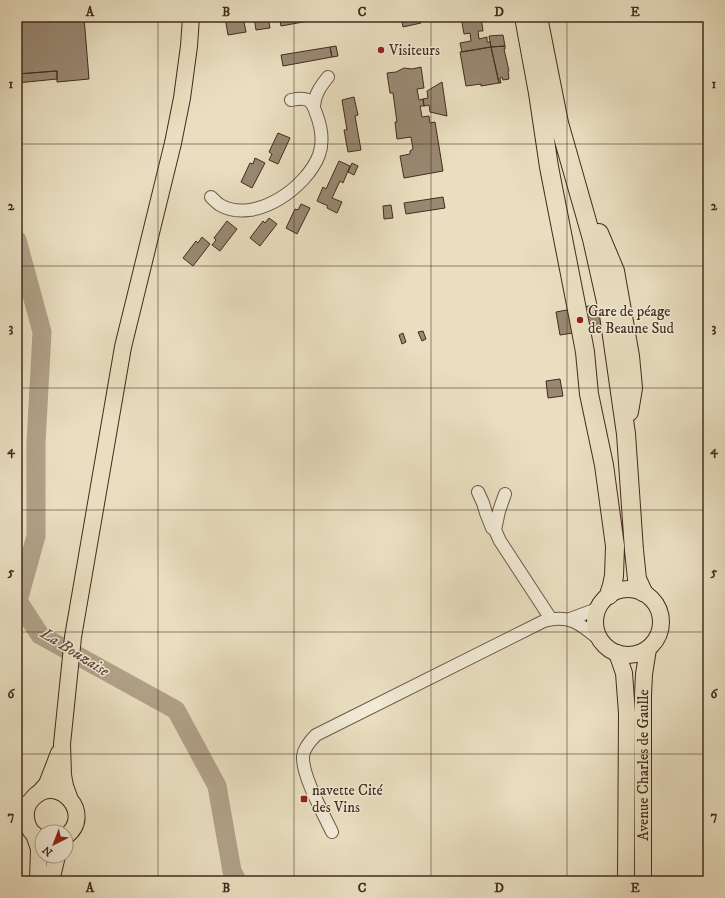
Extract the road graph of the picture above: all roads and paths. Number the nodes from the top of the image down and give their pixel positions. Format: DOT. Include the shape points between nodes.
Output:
graph roads {
  1 [pos="191,17"];
  2 [pos="524,17"];
  3 [pos="538,17"];
  4 [pos="328,77"];
  5 [pos="291,100"];
  6 [pos="314,106"];
  7 [pos="211,197"];
  8 [pos="478,492"];
  9 [pos="505,494"];
  10 [pos="495,530"];
  11 [pos="642,592"];
  12 [pos="609,594"];
  13 [pos="597,609"];
  14 [pos="551,619"];
  15 [pos="570,619"];
  16 [pos="601,641"];
  17 [pos="648,649"];
  18 [pos="617,653"];
  19 [pos="62,744"];
  20 [pos="69,797"];
  21 [pos="29,800"];
  22 [pos="74,827"];
  23 [pos="30,829"];
  24 [pos="332,832"];
  25 [pos="55,864"];
  26 [pos="38,881"];
  27 [pos="51,881"];
  28 [pos="626,881"];
  29 [pos="643,881"];
  1 -- 19 [label="main road" via="182,98 173,143 123,347 73,637"];
  2 -- 12 [label="highway" via="549,167 585,352 589,394 604,465 615,546 614,576"];
  3 -- 11 [label="highway" via="559,123 592,239 609,315 626,434 634,550"];
  4 -- 6 [label="street" via="318,90"];
  5 -- 6 [label="street" via="306,99"];
  6 -- 7 [label="street" via="320,125 319,154 306,176 292,190 263,206 249,210 227,208 219,205"];
  8 -- 10 [label="street"];
  9 -- 10 [label="street"];
  10 -- 14 [label="street"];
  11 -- 12 [label="main road" via="629,588"];
  11 -- 17 [label="main road" via="656,603 661,619 659,636"];
  12 -- 13 [label="main road"];
  13 -- 15 [label="street"];
  13 -- 16 [label="main road" via="596,631"];
  14 -- 15 [label="street"];
  14 -- 24 [label="street" via="316,735 306,746 303,755 304,771"];
  15 -- 16 [label="street"];
  16 -- 18 [label="main road"];
  17 -- 18 [label="main road" via="633,655"];
  17 -- 29 [label="main road, Avenue Charles de Gaulle" via="643,695"];
  18 -- 28 [label="main road, Avenue Charles de Gaulle" via="624,673 627,712"];
  19 -- 20 [label="main road" via="64,786"];
  19 -- 21 [label="main road" via="47,784"];
  20 -- 21 [label="main road" via="55,790 47,790"];
  20 -- 22 [label="main road" via="76,811"];
  21 -- 23 [label="main road" via="26,812"];
  23 -- 26 [label="main road" via="39,849"];
  25 -- 27 [label="main road"];
}
